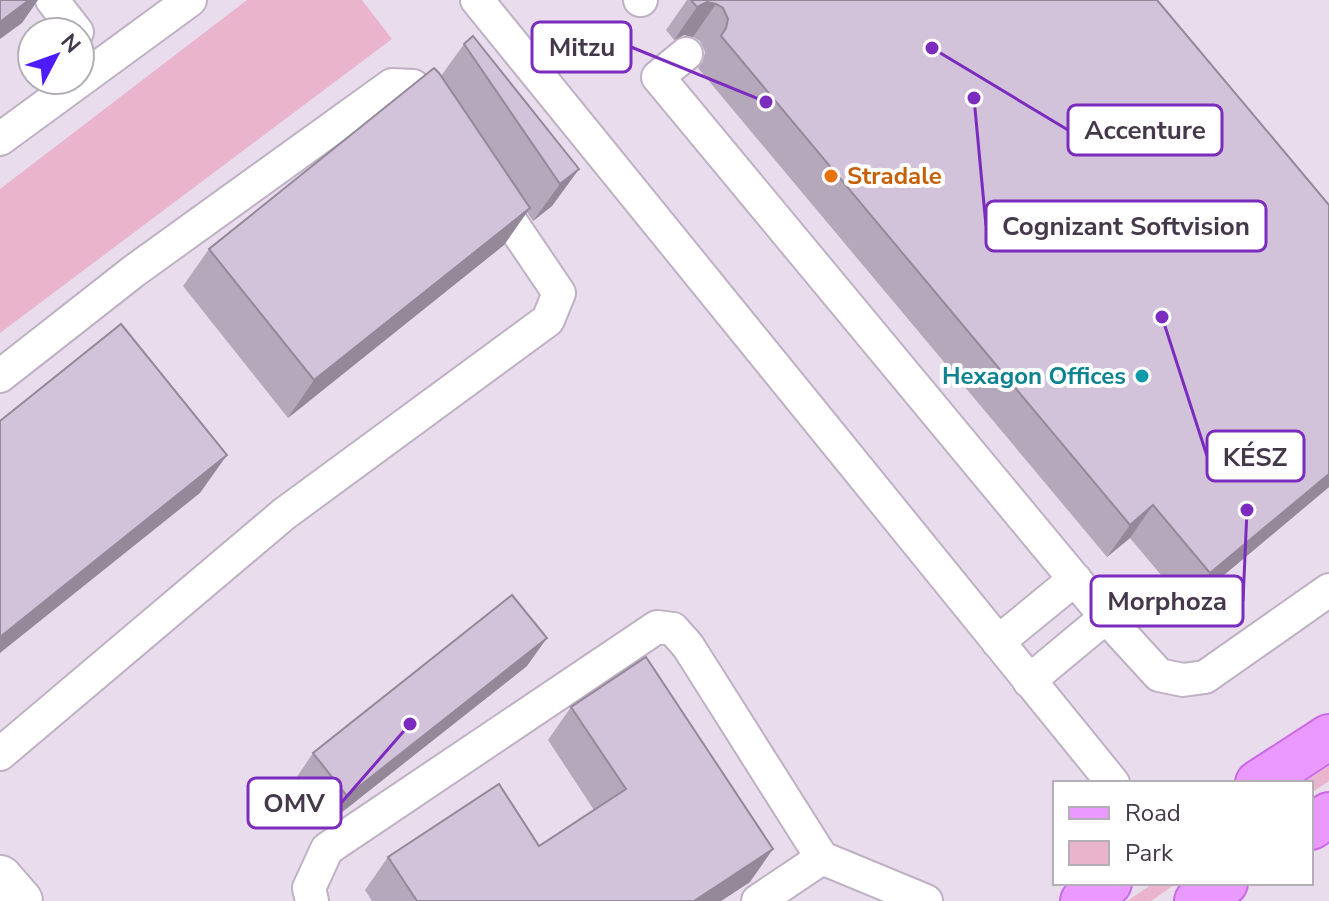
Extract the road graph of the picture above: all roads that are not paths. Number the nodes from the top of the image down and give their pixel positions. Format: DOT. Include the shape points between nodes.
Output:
graph roads {
  1 [pos="52,0"];
  2 [pos="190,0"];
  3 [pos="477,0"];
  4 [pos="65,16"];
  5 [pos="686,54"];
  6 [pos="96,55"];
  7 [pos="104,65"];
  8 [pos="453,137"];
  9 [pos="0,139"];
  10 [pos="480,176"];
  11 [pos="0,376"];
  12 [pos="1075,579"];
  13 [pos="1329,590"];
  14 [pos="1106,617"];
  15 [pos="998,642"];
  16 [pos="1029,681"];
  17 [pos="1329,737"];
  18 [pos="0,754"];
  19 [pos="1111,781"];
  20 [pos="1261,781"];
  21 [pos="822,858"];
  22 [pos="0,878"];
  23 [pos="1106,885"];
  24 [pos="1222,885"];
  25 [pos="20,901"];
  26 [pos="312,901"];
  27 [pos="758,901"];
  28 [pos="926,901"];
  29 [pos="1083,901"];
  30 [pos="1197,901"];
  1 -- 4 [label="lane"];
  2 -- 7 [label="lane"];
  3 -- 15 [label="lane"];
  5 -- 12 [label="lane" via="658,77"];
  6 -- 7 [label="lane"];
  7 -- 9 [label="lane"];
  8 -- 11 [label="lane" via="413,86 392,85 134,271"];
  10 -- 18 [label="lane" via="559,293 548,320 284,514"];
  12 -- 14 [label="lane"];
  12 -- 15 [label="lane"];
  13 -- 14 [label="lane" via="1205,677 1194,679 1159,675"];
  14 -- 16 [label="lane"];
  15 -- 16 [label="lane"];
  16 -- 19 [label="lane"];
  17 -- 20 [label="main road"];
  21 -- 26 [label="lane" via="688,646 673,629 657,627 327,849 309,888"];
  21 -- 27 [label="lane"];
  21 -- 28 [label="lane"];
  22 -- 25 [label="street"];
  23 -- 29 [label="main road"];
  24 -- 30 [label="main road"];
}
